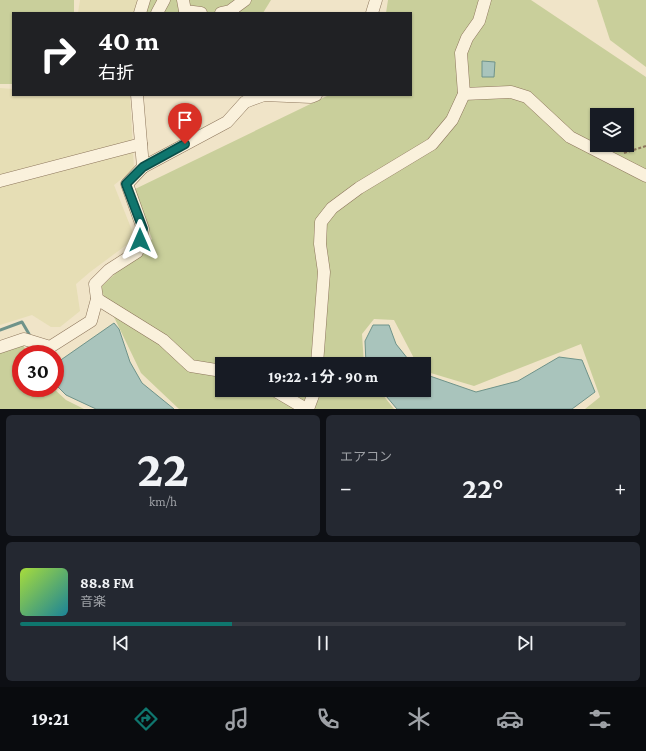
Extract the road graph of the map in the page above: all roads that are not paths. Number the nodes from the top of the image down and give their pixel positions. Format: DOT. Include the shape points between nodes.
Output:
graph roads {
  1 [pos="144,0"];
  2 [pos="164,0"];
  3 [pos="183,0"];
  4 [pos="245,0"];
  5 [pos="376,0"];
  6 [pos="485,0"];
  7 [pos="140,12"];
  8 [pos="158,12"];
  9 [pos="193,12"];
  10 [pos="226,12"];
  11 [pos="372,12"];
  12 [pos="464,94"];
  13 [pos="137,96"];
  14 [pos="261,96"];
  15 [pos="288,96"];
  16 [pos="314,96"];
  17 [pos="141,144"];
  18 [pos="143,167"];
  19 [pos="646,176"];
  20 [pos="0,181"];
  21 [pos="97,299"];
  22 [pos="0,347"];
  23 [pos="318,357"];
  24 [pos="215,370"];
  25 [pos="286,397"];
  26 [pos="312,397"];
  27 [pos="307,409"];
  1 -- 7 [label="street"];
  2 -- 8 [label="street"];
  3 -- 9 [label="street" via="186,11"];
  4 -- 10 [label="street"];
  5 -- 11 [label="street"];
  6 -- 12 [label="street" via="479,21 467,38 461,53"];
  12 -- 19 [label="street" via="511,92 527,97 570,137"];
  12 -- 23 [label="street" via="452,120 432,144 359,188 332,208 321,222 320,244 324,272"];
  13 -- 17 [label="street"];
  14 -- 18 [label="street" via="245,102 227,122"];
  15 -- 16 [label="street"];
  17 -- 18 [label="street"];
  17 -- 20 [label="street"];
  18 -- 21 [label="street" via="126,184 143,229 137,252 109,270 95,284"];
  21 -- 22 [label="street" via="91,321 50,347 24,338"];
  21 -- 24 [label="street" via="163,340 191,366"];
  25 -- 27 [label="street"];
  26 -- 27 [label="street"];
}
